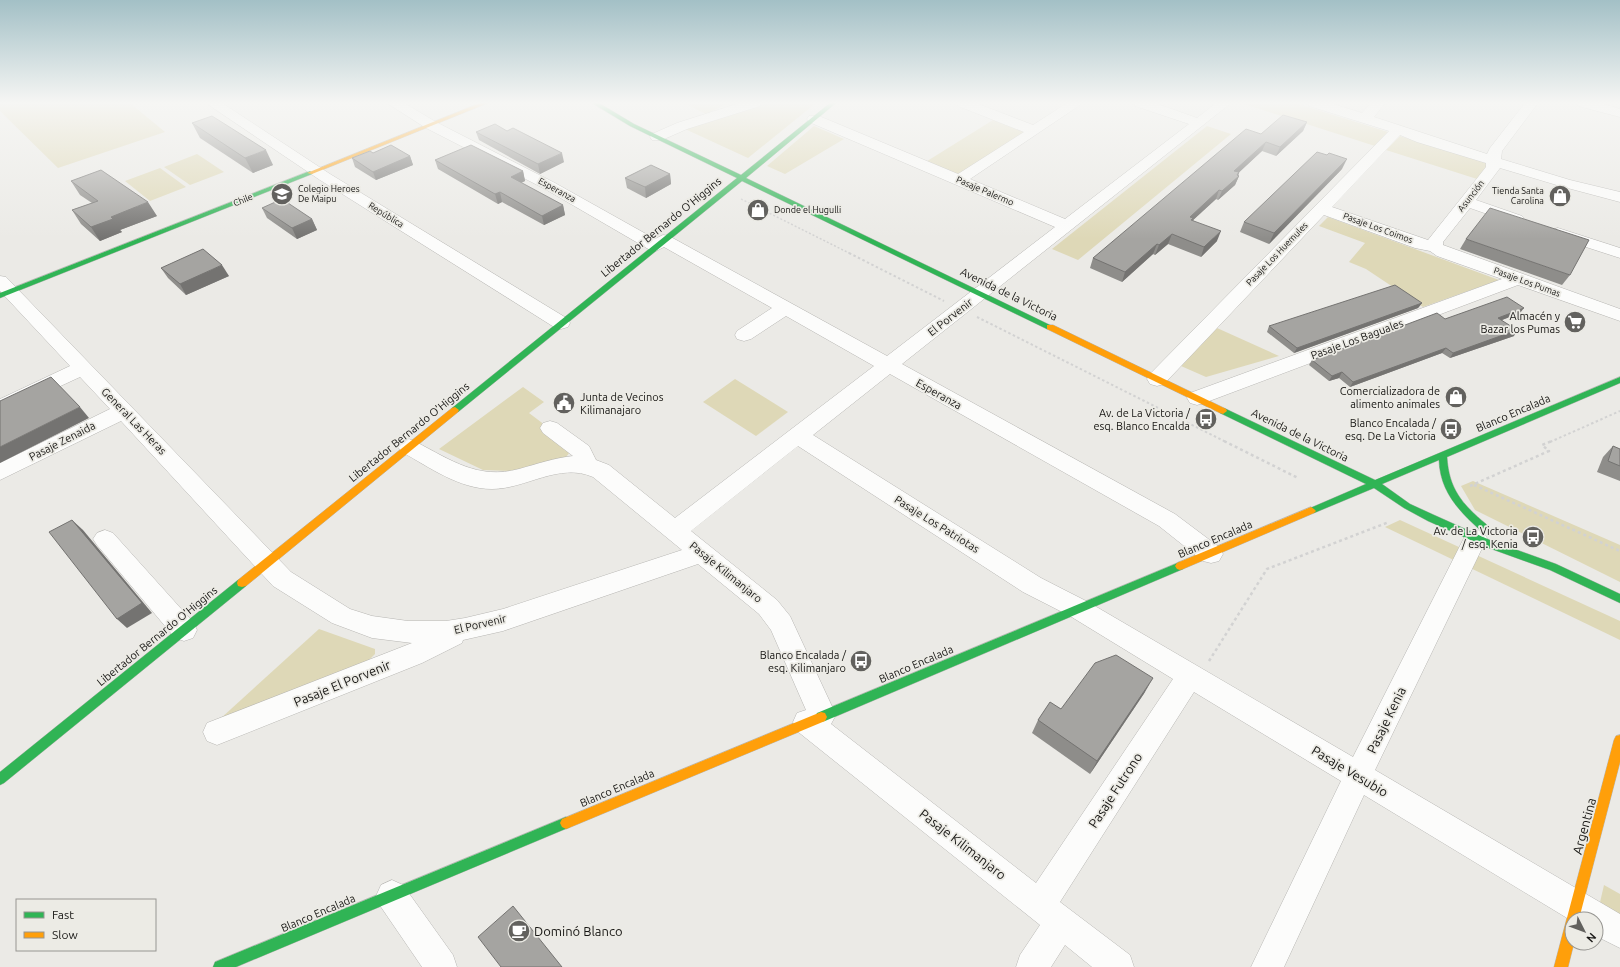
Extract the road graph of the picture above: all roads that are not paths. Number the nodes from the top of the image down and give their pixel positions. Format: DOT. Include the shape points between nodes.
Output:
graph roads {
  1 [pos="280,148"];
  2 [pos="373,148"];
  3 [pos="477,148"];
  4 [pos="679,148"];
  5 [pos="778,148"];
  6 [pos="883,148"];
  7 [pos="1008,148"];
  8 [pos="1167,148"];
  9 [pos="1380,148"];
  10 [pos="1457,148"];
  11 [pos="1498,148"];
  12 [pos="1494,158"];
  13 [pos="316,171"];
  14 [pos="741,178"];
  15 [pos="959,180"];
  16 [pos="1619,195"];
  17 [pos="1466,202"];
  18 [pos="1322,208"];
  19 [pos="1067,226"];
  20 [pos="659,243"];
  21 [pos="1436,247"];
  22 [pos="1620,253"];
  23 [pos="1518,279"];
  24 [pos="3,289"];
  25 [pos="980,294"];
  26 [pos="785,308"];
  27 [pos="1620,315"];
  28 [pos="561,324"];
  29 [pos="744,335"];
  30 [pos="888,365"];
  31 [pos="83,368"];
  32 [pos="1157,379"];
  33 [pos="1620,380"];
  34 [pos="1197,398"];
  35 [pos="0,407"];
  36 [pos="124,411"];
  37 [pos="550,428"];
  38 [pos="798,436"];
  39 [pos="408,447"];
  40 [pos="1443,456"];
  41 [pos="588,465"];
  42 [pos="0,472"];
  43 [pos="1375,484"];
  44 [pos="1406,494"];
  45 [pos="1454,514"];
  46 [pos="675,531"];
  47 [pos="1483,532"];
  48 [pos="105,539"];
  49 [pos="1508,540"];
  50 [pos="703,553"];
  51 [pos="1211,554"];
  52 [pos="268,562"];
  53 [pos="1553,567"];
  54 [pos="1620,599"];
  55 [pos="1079,609"];
  56 [pos="465,629"];
  57 [pos="184,630"];
  58 [pos="1193,677"];
  59 [pos="815,719"];
  60 [pos="217,732"];
  61 [pos="1619,746"];
  62 [pos="1358,776"];
  63 [pos="0,779"];
  64 [pos="392,896"];
  65 [pos="1566,911"];
  66 [pos="1575,911"];
  67 [pos="1050,914"];
  68 [pos="1604,926"];
  69 [pos="1620,932"];
  70 [pos="1565,951"];
  71 [pos="220,967"];
  72 [pos="441,967"];
  73 [pos="1032,967"];
  74 [pos="1118,967"];
  75 [pos="1267,967"];
  76 [pos="1561,967"];
  1 -- 13 [label="street, República"];
  2 -- 13 [label="street, Chile"];
  3 -- 20 [label="street, Esperanza"];
  4 -- 14 [label="street, Avenida de la Victoria"];
  5 -- 14 [label="street, Libertador Bernardo O'Higgins"];
  6 -- 15 [label="street, Pasaje Palermo"];
  7 -- 15 [label="street"];
  8 -- 19 [label="street, El Porvenir"];
  9 -- 18 [label="street, Pasaje Los Huemules"];
  10 -- 12 [label="street"];
  11 -- 12 [label="street, Asunción"];
  12 -- 16 [label="street" via="1565,183"];
  12 -- 17 [label="street, Asunción" via="1492,168"];
  13 -- 24 [label="street, Chile"];
  13 -- 28 [label="street, República"];
  14 -- 20 [label="street, Libertador Bernardo O'Higgins"];
  14 -- 25 [label="street, Avenida de la Victoria"];
  15 -- 19 [label="street, Pasaje Palermo"];
  17 -- 21 [label="street, Asunción" via="1435,242"];
  17 -- 22 [label="street"];
  18 -- 21 [label="street, Pasaje Los Coimos" via="1421,244"];
  18 -- 32 [label="street, Pasaje Los Huemules"];
  19 -- 25 [label="street, El Porvenir"];
  20 -- 26 [label="street, Esperanza"];
  20 -- 28 [label="street, Libertador Bernardo O'Higgins"];
  21 -- 23 [label="street, Pasaje Los Pumas" via="1443,252"];
  23 -- 27 [label="street, Pasaje Los Pumas"];
  23 -- 34 [label="street, Pasaje Los Baguales"];
  24 -- 31 [label="street, General Las Heras"];
  25 -- 30 [label="street, El Porvenir"];
  25 -- 32 [label="street, Avenida de la Victoria"];
  26 -- 29 [label="street"];
  26 -- 30 [label="street, Esperanza"];
  28 -- 39 [label="street, Libertador Bernardo O'Higgins"];
  30 -- 38 [label="street, El Porvenir"];
  30 -- 51 [label="street, Esperanza" via="1167,520"];
  31 -- 35 [label="street"];
  31 -- 36 [label="street, General Las Heras"];
  32 -- 34 [label="street, Avenida de la Victoria"];
  33 -- 40 [label="street, Blanco Encalada"];
  34 -- 43 [label="street, Avenida de la Victoria"];
  36 -- 42 [label="street, Pasaje Zenaida"];
  36 -- 52 [label="street, General Las Heras"];
  37 -- 41 [label="street, Pasaje Kilimanjaro" via="581,452"];
  38 -- 46 [label="street, El Porvenir"];
  38 -- 55 [label="street, Pasaje Los Patriotas" via="1032,585"];
  39 -- 41 [label="street, Pasaje Kilimanjaro" via="467,476 483,480 512,480 561,465"];
  39 -- 52 [label="street, Libertador Bernardo O'Higgins"];
  40 -- 43 [label="street, Blanco Encalada"];
  40 -- 47 [label="street" via="1443,472 1451,495"];
  41 -- 46 [label="street, Pasaje Kilimanjaro" via="601,471"];
  43 -- 44 [label="street, Avenida de la Victoria"];
  43 -- 47 [label="street, Avenida de la Victoria" via="1411,508"];
  43 -- 51 [label="street, Blanco Encalada"];
  45 -- 47 [label="street, Avenida de la Victoria"];
  46 -- 50 [label="street, Pasaje Kilimanjaro"];
  47 -- 53 [label="street, Avenida de la Victoria"];
  47 -- 62 [label="street, Pasaje Kenia"];
  48 -- 57 [label="street"];
  49 -- 53 [label="street, Avenida de la Victoria"];
  50 -- 56 [label="street, El Porvenir" via="503,620"];
  50 -- 59 [label="street, Pasaje Kilimanjaro" via="760,599 775,616 786,634"];
  51 -- 55 [label="street, Blanco Encalada"];
  52 -- 56 [label="street, El Porvenir" via="282,579 341,616 356,622 408,632"];
  52 -- 57 [label="street, Libertador Bernardo O'Higgins"];
  53 -- 54 [label="street, Avenida de la Victoria"];
  55 -- 58 [label="street, Pasaje Vesubio"];
  55 -- 59 [label="street, Blanco Encalada"];
  56 -- 60 [label="street, Pasaje El Porvenir" via="413,655"];
  57 -- 63 [label="street, Libertador Bernardo O'Higgins"];
  58 -- 62 [label="street, Pasaje Vesubio"];
  58 -- 67 [label="street, Pasaje Futrono"];
  59 -- 64 [label="street, Blanco Encalada"];
  59 -- 67 [label="street, Pasaje Kilimanjaro"];
  61 -- 66 [label="street, Argentina"];
  62 -- 65 [label="street, Pasaje Vesubio"];
  62 -- 75 [label="street, Pasaje Kenia"];
  64 -- 71 [label="street, Blanco Encalada"];
  64 -- 72 [label="street"];
  67 -- 73 [label="street, Pasaje Futrono"];
  67 -- 74 [label="street, Pasaje Kilimanjaro"];
  68 -- 69 [label="street, Pasaje Vesubio"];
  70 -- 76 [label="street, Argentina"];
}
